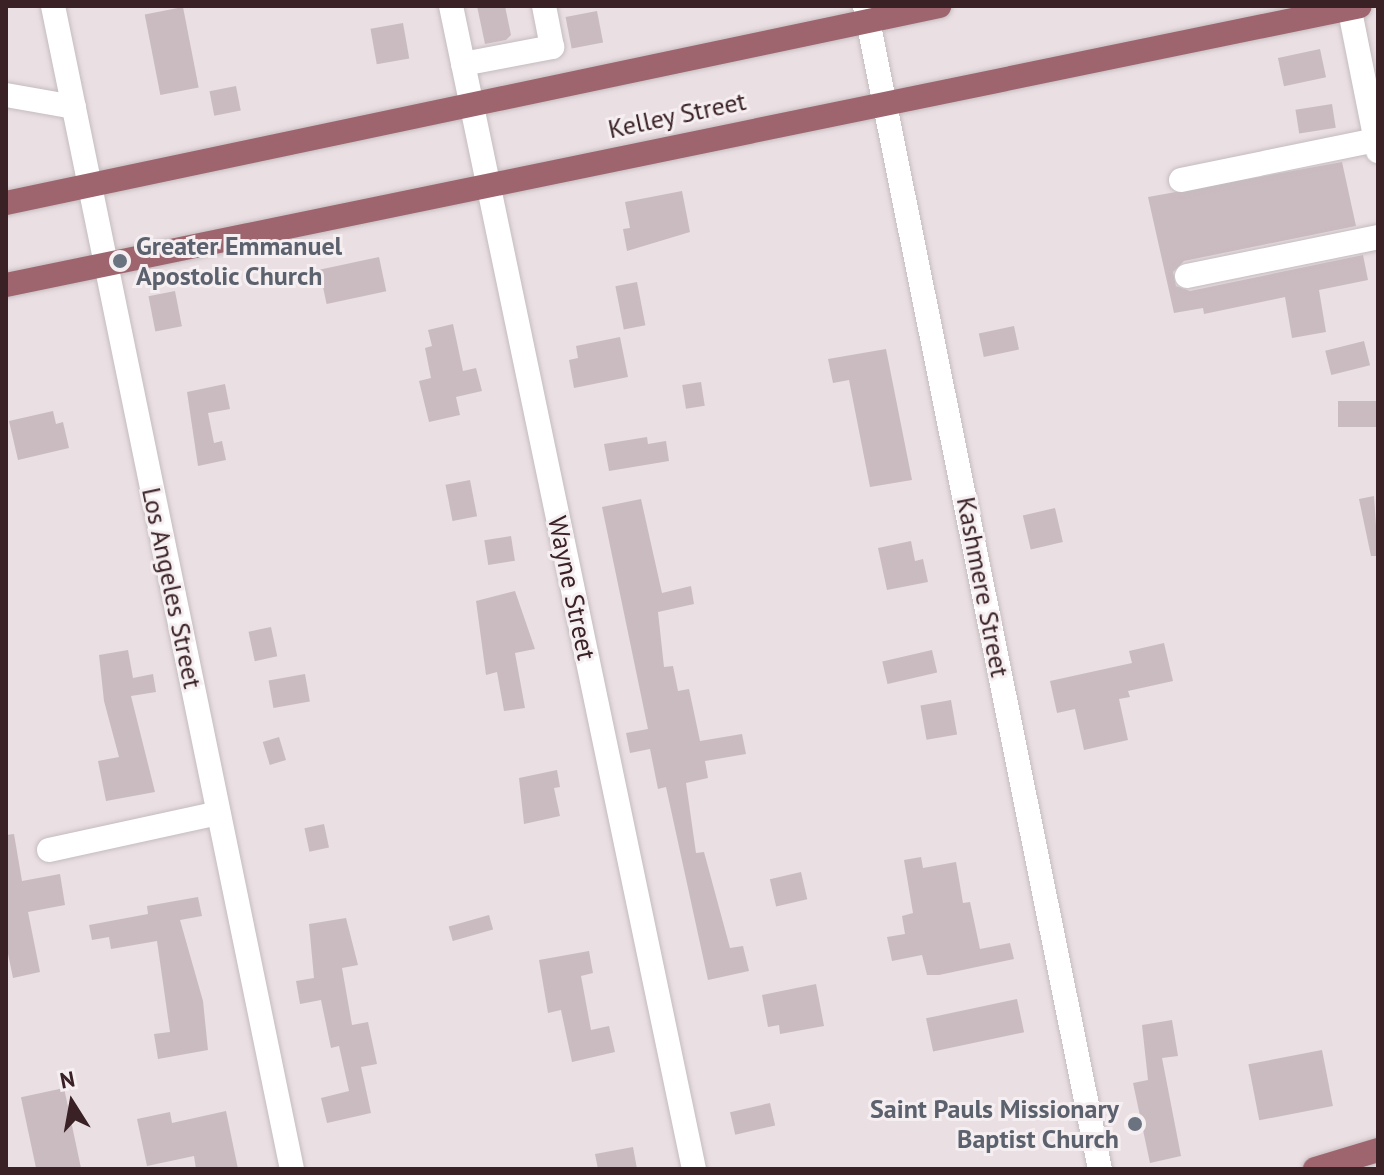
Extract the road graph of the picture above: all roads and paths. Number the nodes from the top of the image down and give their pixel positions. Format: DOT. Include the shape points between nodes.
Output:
graph roads {
  1 [pos="53,6"];
  2 [pos="451,6"];
  3 [pos="544,6"];
  4 [pos="939,6"];
  5 [pos="1353,7"];
  6 [pos="867,13"];
  7 [pos="491,55"];
  8 [pos="6,95"];
  9 [pos="884,101"];
  10 [pos="470,102"];
  11 [pos="74,107"];
  12 [pos="1377,146"];
  13 [pos="1181,180"];
  14 [pos="486,182"];
  15 [pos="90,184"];
  16 [pos="6,203"];
  17 [pos="1378,237"];
  18 [pos="105,265"];
  19 [pos="1187,276"];
  20 [pos="6,285"];
  21 [pos="218,813"];
  22 [pos="49,850"];
  23 [pos="1378,1150"];
  24 [pos="292,1169"];
  25 [pos="694,1169"];
  26 [pos="1100,1169"];
  27 [pos="1315,1169"];
  1 -- 11 [label="street, Los Angeles Street"];
  2 -- 7 [label="street, Wayne Street"];
  3 -- 7 [label="street" via="552,47"];
  4 -- 6 [label="main road, Kelley Street"];
  5 -- 9 [label="main road, Kelley Street"];
  5 -- 12 [label="street"];
  6 -- 9 [label="street, Kashmere Street"];
  6 -- 10 [label="main road, Kelley Street"];
  7 -- 10 [label="street, Wayne Street"];
  8 -- 11 [label="street"];
  9 -- 14 [label="main road, Kelley Street"];
  9 -- 26 [label="street, Kashmere Street"];
  10 -- 14 [label="street, Wayne Street"];
  10 -- 15 [label="main road, Kelley Street"];
  11 -- 15 [label="street, Los Angeles Street"];
  12 -- 13 [label="street"];
  14 -- 18 [label="main road, Kelley Street"];
  14 -- 25 [label="street, Wayne Street"];
  15 -- 16 [label="main road, Kelley Street"];
  15 -- 18 [label="street, Los Angeles Street"];
  17 -- 19 [label="street"];
  18 -- 20 [label="main road, Kelley Street"];
  18 -- 21 [label="street, Los Angeles Street"];
  21 -- 22 [label="street"];
  21 -- 24 [label="street, Los Angeles Street"];
  23 -- 27 [label="main road"];
}
